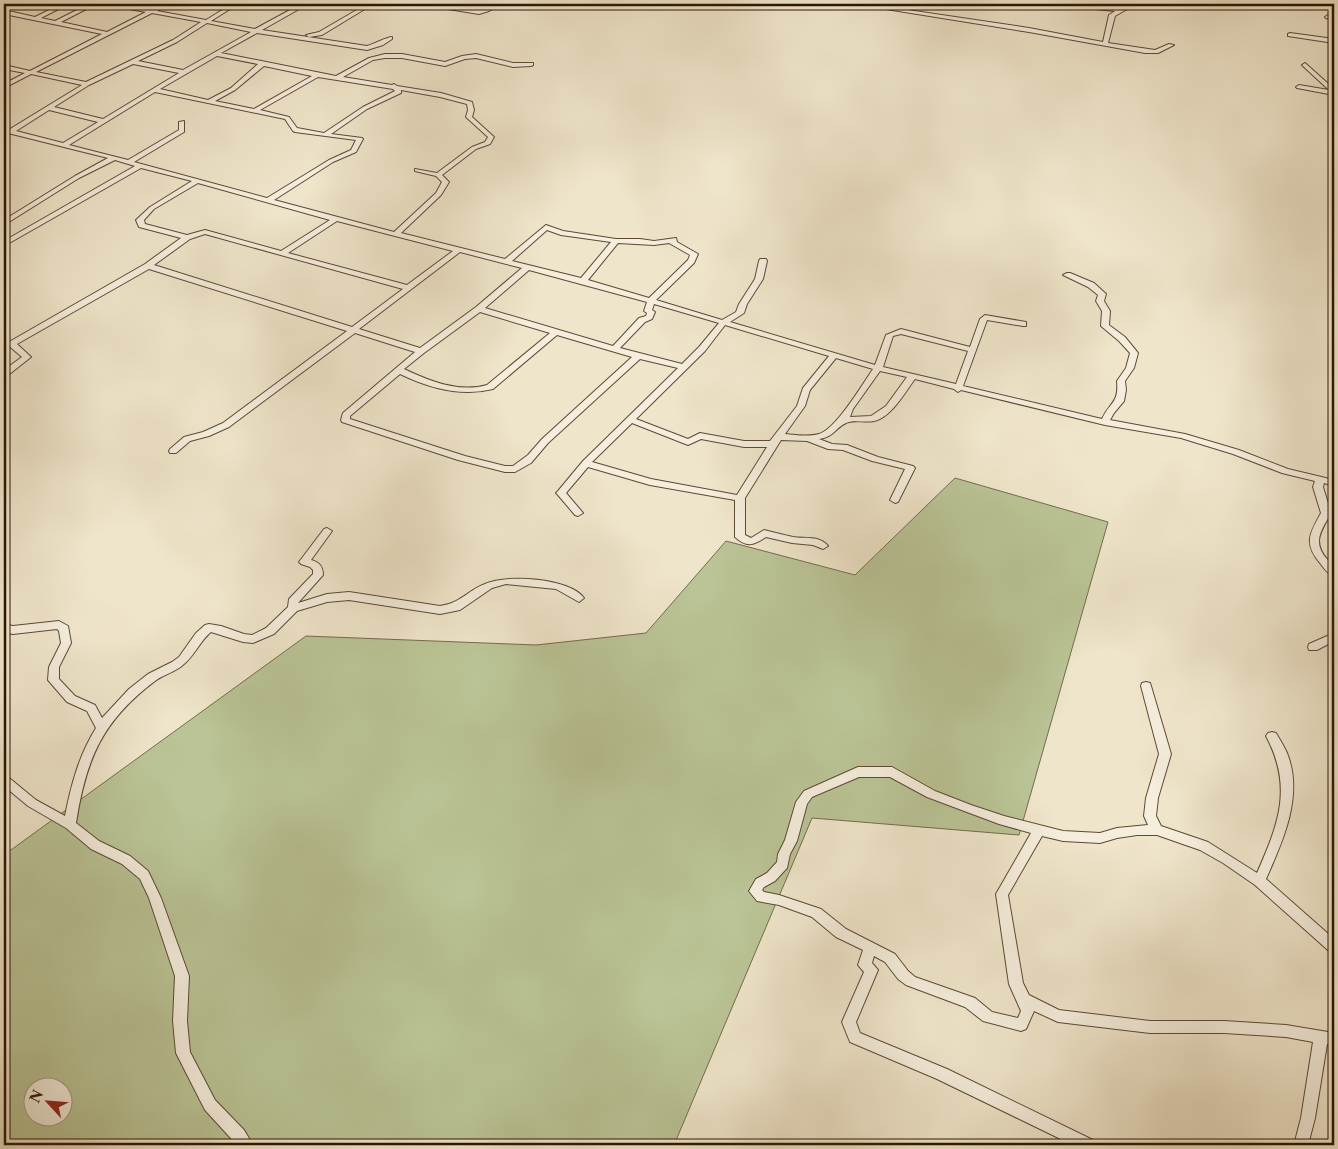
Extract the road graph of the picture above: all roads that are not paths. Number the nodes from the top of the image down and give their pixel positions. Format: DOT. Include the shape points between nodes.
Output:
graph roads {
  1 [pos="65,4"];
  2 [pos="94,4"];
  3 [pos="113,4"];
  4 [pos="166,4"];
  5 [pos="235,4"];
  6 [pos="305,4"];
  7 [pos="370,4"];
  8 [pos="420,4"];
  9 [pos="496,4"];
  10 [pos="858,4"];
  11 [pos="1133,4"];
  12 [pos="1064,5"];
  13 [pos="1119,10"];
  14 [pos="153,11"];
  15 [pos="4,12"];
  16 [pos="36,19"];
  17 [pos="208,22"];
  18 [pos="55,23"];
  19 [pos="256,31"];
  20 [pos="106,33"];
  21 [pos="1290,35"];
  22 [pos="291,37"];
  23 [pos="390,38"];
  24 [pos="1334,41"];
  25 [pos="1105,44"];
  26 [pos="1171,45"];
  27 [pos="216,54"];
  28 [pos="132,62"];
  29 [pos="262,64"];
  30 [pos="531,64"];
  31 [pos="1305,65"];
  32 [pos="4,67"];
  33 [pos="184,72"];
  34 [pos="32,73"];
  35 [pos="318,75"];
  36 [pos="335,78"];
  37 [pos="87,84"];
  38 [pos="4,86"];
  39 [pos="394,86"];
  40 [pos="1299,87"];
  41 [pos="154,90"];
  42 [pos="1334,92"];
  43 [pos="208,102"];
  44 [pos="48,108"];
  45 [pos="253,112"];
  46 [pos="104,120"];
  47 [pos="182,122"];
  48 [pos="7,131"];
  49 [pos="325,135"];
  50 [pos="64,145"];
  51 [pos="114,158"];
  52 [pos="129,162"];
  53 [pos="141,165"];
  54 [pos="417,170"];
  55 [pos="438,176"];
  56 [pos="197,181"];
  57 [pos="269,200"];
  58 [pos="336,219"];
  59 [pos="4,223"];
  60 [pos="396,234"];
  61 [pos="187,237"];
  62 [pos="616,241"];
  63 [pos="4,244"];
  64 [pos="460,249"];
  65 [pos="281,254"];
  66 [pos="764,261"];
  67 [pos="508,262"];
  68 [pos="148,266"];
  69 [pos="528,267"];
  70 [pos="1067,275"];
  71 [pos="583,281"];
  72 [pos="408,288"];
  73 [pos="652,300"];
  74 [pos="479,309"];
  75 [pos="724,322"];
  76 [pos="1023,324"];
  77 [pos="353,329"];
  78 [pos="557,331"];
  79 [pos="12,344"];
  80 [pos="4,349"];
  81 [pos="615,349"];
  82 [pos="972,350"];
  83 [pos="421,351"];
  84 [pos="638,356"];
  85 [pos="834,356"];
  86 [pos="683,367"];
  87 [pos="878,368"];
  88 [pos="400,370"];
  89 [pos="4,374"];
  90 [pos="912,377"];
  91 [pos="958,388"];
  92 [pos="632,420"];
  93 [pos="844,420"];
  94 [pos="1105,422"];
  95 [pos="808,438"];
  96 [pos="776,440"];
  97 [pos="173,451"];
  98 [pos="586,463"];
  99 [pos="1320,480"];
  100 [pos="1334,483"];
  101 [pos="740,498"];
  102 [pos="895,500"];
  103 [pos="578,513"];
  104 [pos="327,531"];
  105 [pos="822,546"];
  106 [pos="1334,573"];
  107 [pos="579,598"];
  108 [pos="293,608"];
  109 [pos="4,628"];
  110 [pos="1334,637"];
  111 [pos="1313,647"];
  112 [pos="1146,686"];
  113 [pos="101,726"];
  114 [pos="1272,736"];
  115 [pos="4,780"];
  116 [pos="70,825"];
  117 [pos="1157,830"];
  118 [pos="1039,831"];
  119 [pos="1259,881"];
  120 [pos="870,947"];
  121 [pos="1334,947"];
  122 [pos="1024,999"];
  123 [pos="1327,1037"];
  124 [pos="246,1145"];
  125 [pos="1088,1145"];
  126 [pos="1301,1145"];
  1 -- 16 [label="street"];
  2 -- 18 [label="street"];
  3 -- 14 [label="street"];
  4 -- 14 [label="street"];
  5 -- 17 [label="street"];
  6 -- 19 [label="street"];
  7 -- 22 [label="street" via="320,34"];
  8 -- 9 [label="street" via="479,12"];
  10 -- 25 [label="street"];
  11 -- 13 [label="street"];
  12 -- 13 [label="street"];
  13 -- 25 [label="street" via="1112,15"];
  14 -- 17 [label="street"];
  14 -- 20 [label="street"];
  15 -- 16 [label="street"];
  16 -- 18 [label="street"];
  17 -- 19 [label="street"];
  17 -- 28 [label="street"];
  18 -- 20 [label="street"];
  19 -- 22 [label="street"];
  19 -- 27 [label="street"];
  20 -- 34 [label="street"];
  21 -- 24 [label="street"];
  22 -- 23 [label="street" via="367,48"];
  25 -- 26 [label="street" via="1156,52"];
  27 -- 29 [label="street"];
  27 -- 33 [label="street"];
  28 -- 33 [label="street"];
  28 -- 37 [label="street"];
  29 -- 35 [label="street"];
  29 -- 43 [label="street" via="233,89"];
  30 -- 36 [label="street" via="513,64 476,56 445,64 385,56"];
  31 -- 42 [label="street"];
  32 -- 34 [label="street"];
  33 -- 41 [label="street"];
  34 -- 37 [label="street"];
  34 -- 38 [label="street"];
  35 -- 36 [label="street"];
  35 -- 45 [label="street"];
  36 -- 39 [label="street"];
  37 -- 44 [label="street"];
  39 -- 49 [label="street" via="399,92 365,108"];
  39 -- 55 [label="street" via="470,103 469,117 490,135 488,143 474,148"];
  40 -- 42 [label="street"];
  41 -- 43 [label="street"];
  41 -- 46 [label="street"];
  43 -- 45 [label="street"];
  44 -- 46 [label="street"];
  44 -- 48 [label="street"];
  45 -- 49 [label="street" via="287,118 295,130"];
  46 -- 50 [label="street"];
  47 -- 52 [label="street" via="182,131"];
  48 -- 50 [label="street"];
  49 -- 57 [label="street" via="360,139 354,151"];
  50 -- 51 [label="street"];
  51 -- 52 [label="street"];
  51 -- 59 [label="street"];
  52 -- 53 [label="street"];
  53 -- 56 [label="street"];
  53 -- 63 [label="street"];
  54 -- 55 [label="street"];
  55 -- 60 [label="street" via="446,182 439,194"];
  56 -- 57 [label="street"];
  56 -- 61 [label="street" via="152,208 140,220 142,224"];
  57 -- 58 [label="street"];
  58 -- 60 [label="street"];
  58 -- 65 [label="street"];
  60 -- 64 [label="street"];
  61 -- 65 [label="street" via="205,232"];
  61 -- 68 [label="street"];
  62 -- 67 [label="street" via="561,233 546,227"];
  62 -- 71 [label="street"];
  62 -- 73 [label="street" via="654,243 673,240 694,254 691,261"];
  64 -- 67 [label="street"];
  64 -- 72 [label="street"];
  65 -- 72 [label="street"];
  66 -- 75 [label="street" via="759,279 740,313"];
  67 -- 69 [label="street"];
  68 -- 77 [label="street"];
  68 -- 79 [label="street"];
  69 -- 71 [label="street"];
  69 -- 74 [label="street"];
  70 -- 94 [label="street" via="1091,285 1102,294 1100,301 1106,310 1106,326 1134,353 1121,381 1123,394 1116,407 1107,414"];
  71 -- 73 [label="street"];
  72 -- 77 [label="street"];
  73 -- 75 [label="street"];
  73 -- 81 [label="street" via="649,317 642,320"];
  74 -- 78 [label="street"];
  74 -- 83 [label="street"];
  75 -- 85 [label="street"];
  75 -- 86 [label="street"];
  76 -- 82 [label="street" via="984,319"];
  77 -- 83 [label="street"];
  77 -- 97 [label="street" via="226,425 187,439"];
  78 -- 81 [label="street"];
  78 -- 88 [label="street" via="490,387 480,391 432,385"];
  79 -- 80 [label="street"];
  79 -- 89 [label="street" via="27,357"];
  81 -- 84 [label="street"];
  82 -- 87 [label="street" via="894,332"];
  82 -- 91 [label="street"];
  83 -- 88 [label="street"];
  84 -- 86 [label="street"];
  84 -- 88 [label="street" via="514,470 457,457 345,420 346,415"];
  85 -- 87 [label="street"];
  85 -- 96 [label="street" via="806,390 801,406"];
  86 -- 92 [label="street"];
  87 -- 90 [label="street"];
  87 -- 93 [label="street"];
  90 -- 91 [label="street"];
  90 -- 93 [label="street" via="889,408 873,419"];
  91 -- 94 [label="street"];
  92 -- 96 [label="street" via="688,442 700,436 744,444"];
  92 -- 98 [label="street"];
  93 -- 95 [label="street" via="823,436"];
  94 -- 99 [label="street" via="1182,436"];
  95 -- 96 [label="street"];
  95 -- 102 [label="street" via="910,468"];
  96 -- 101 [label="street"];
  98 -- 101 [label="street" via="650,482"];
  98 -- 103 [label="street" via="562,493"];
  99 -- 100 [label="street"];
  99 -- 106 [label="street" via="1320,494 1326,513 1313,536 1313,548"];
  101 -- 105 [label="street" via="740,536 752,542 764,533"];
  104 -- 108 [label="street" via="304,562 313,564 318,575 293,602"];
  107 -- 108 [label="street" via="558,586 506,582 488,586 456,607 440,610 349,596 327,598"];
  108 -- 113 [label="street" via="270,631 253,639 214,628 204,631 180,663 141,685"];
  109 -- 113 [label="street" via="14,630 59,625 64,628 66,643 54,667 53,680 71,699 91,708"];
  110 -- 111 [label="street"];
  112 -- 117 [label="street" via="1165,754 1150,816"];
  113 -- 116 [label="street" via="87,752 74,792"];
  114 -- 119 [label="street" via="1282,750 1288,780 1287,803 1280,830"];
  115 -- 116 [label="street" via="32,803"];
  116 -- 124 [label="street" via="95,845 126,860 144,875 182,976 180,1021 183,1053 210,1105"];
  117 -- 118 [label="street" via="1137,830 1100,838"];
  117 -- 119 [label="street" via="1204,846"];
  118 -- 120 [label="street" via="931,794 892,772 858,772 808,794 802,802 783,864 755,891 761,897 816,913 841,933"];
  118 -- 122 [label="street" via="1002,894 1016,984"];
  119 -- 121 [label="street"];
  120 -- 122 [label="street" via="890,958 910,981 970,1002 988,1017 1021,1025 1028,1012"];
  120 -- 125 [label="street" via="864,965 871,970 849,1022 855,1037 942,1074"];
  122 -- 123 [label="street" via="1058,1016 1150,1027 1224,1027"];
  123 -- 126 [label="street"];
}
